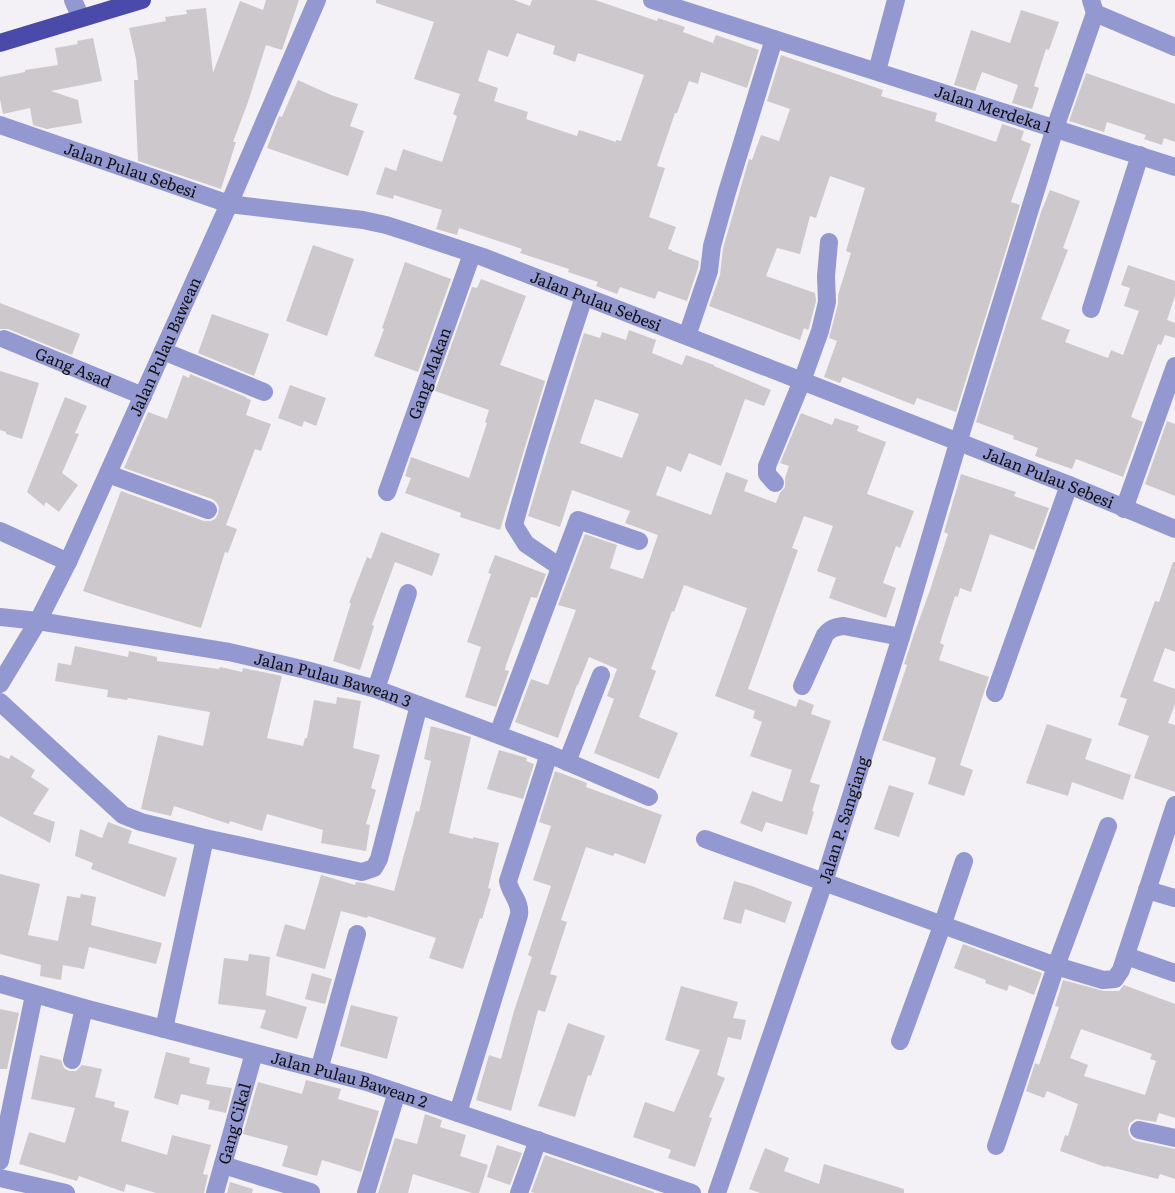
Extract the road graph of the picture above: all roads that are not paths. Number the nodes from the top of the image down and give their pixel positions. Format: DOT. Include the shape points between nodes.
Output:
graph roads {
  1 [pos="73,0"];
  2 [pos="142,0"];
  3 [pos="317,0"];
  4 [pos="652,0"];
  5 [pos="897,0"];
  6 [pos="1093,6"];
  7 [pos="81,18"];
  8 [pos="774,39"];
  9 [pos="0,43"];
  10 [pos="1175,47"];
  11 [pos="877,71"];
  12 [pos="0,125"];
  13 [pos="1055,128"];
  14 [pos="1140,155"];
  15 [pos="1175,167"];
  16 [pos="229,204"];
  17 [pos="829,242"];
  18 [pos="472,254"];
  19 [pos="584,297"];
  20 [pos="1091,309"];
  21 [pos="687,336"];
  22 [pos="4,339"];
  23 [pos="163,351"];
  24 [pos="1175,366"];
  25 [pos="802,381"];
  26 [pos="264,392"];
  27 [pos="143,396"];
  28 [pos="958,443"];
  29 [pos="108,474"];
  30 [pos="775,483"];
  31 [pos="1069,485"];
  32 [pos="387,492"];
  33 [pos="1124,509"];
  34 [pos="208,510"];
  35 [pos="1175,530"];
  36 [pos="0,531"];
  37 [pos="639,541"];
  38 [pos="68,562"];
  39 [pos="560,567"];
  40 [pos="408,593"];
  41 [pos="0,616"];
  42 [pos="38,621"];
  43 [pos="901,637"];
  44 [pos="601,675"];
  45 [pos="0,684"];
  46 [pos="802,686"];
  47 [pos="376,689"];
  48 [pos="995,693"];
  49 [pos="0,702"];
  50 [pos="419,705"];
  51 [pos="498,734"];
  52 [pos="549,754"];
  53 [pos="567,762"];
  54 [pos="649,796"];
  55 [pos="1175,805"];
  56 [pos="1108,826"];
  57 [pos="205,838"];
  58 [pos="705,839"];
  59 [pos="964,861"];
  60 [pos="824,882"];
  61 [pos="1148,890"];
  62 [pos="1175,898"];
  63 [pos="942,926"];
  64 [pos="357,934"];
  65 [pos="1126,956"];
  66 [pos="1056,966"];
  67 [pos="1175,973"];
  68 [pos="0,984"];
  69 [pos="34,995"];
  70 [pos="84,1008"];
  71 [pos="164,1029"];
  72 [pos="900,1041"];
  73 [pos="254,1053"];
  74 [pos="72,1060"];
  75 [pos="319,1070"];
  76 [pos="397,1092"];
  77 [pos="458,1113"];
  78 [pos="1139,1130"];
  79 [pos="1175,1138"];
  80 [pos="538,1140"];
  81 [pos="996,1146"];
  82 [pos="0,1161"];
  83 [pos="223,1165"];
  84 [pos="0,1178"];
  85 [pos="311,1192"];
  86 [pos="66,1193"];
  87 [pos="215,1193"];
  88 [pos="366,1193"];
  89 [pos="519,1193"];
  90 [pos="692,1193"];
  91 [pos="717,1193"];
  1 -- 7 [label="street"];
  2 -- 7 [label="main road"];
  3 -- 16 [label="street, Jalan Pulau Bawean"];
  4 -- 8 [label="street, Jalan Merdeka 1"];
  5 -- 11 [label="street"];
  6 -- 10 [label="street"];
  6 -- 13 [label="street"];
  7 -- 9 [label="main road"];
  8 -- 11 [label="street, Jalan Merdeka 1"];
  8 -- 21 [label="street"];
  11 -- 13 [label="street, Jalan Merdeka 1"];
  12 -- 16 [label="street, Jalan Pulau Sebesi"];
  13 -- 14 [label="street"];
  13 -- 28 [label="street, Jalan Merdeka 1"];
  14 -- 15 [label="street"];
  14 -- 20 [label="street"];
  16 -- 18 [label="street, Jalan Pulau Sebesi" via="363,220"];
  16 -- 23 [label="street, Jalan Pulau Bawean"];
  17 -- 25 [label="street" via="826,302"];
  18 -- 19 [label="street, Jalan Pulau Sebesi"];
  18 -- 32 [label="street, Gang Makan"];
  19 -- 21 [label="street, Jalan Pulau Sebesi"];
  19 -- 39 [label="street" via="514,525 526,544"];
  21 -- 25 [label="street, Jalan Pulau Sebesi"];
  22 -- 27 [label="street, Gang Asad"];
  23 -- 26 [label="street"];
  23 -- 27 [label="street, Jalan Pulau Bawean"];
  24 -- 33 [label="street"];
  25 -- 28 [label="street, Jalan Pulau Sebesi"];
  25 -- 30 [label="street" via="767,466 767,474"];
  27 -- 29 [label="street, Jalan Pulau Bawean"];
  28 -- 31 [label="street, Jalan Pulau Sebesi"];
  28 -- 43 [label="street, Jalan P. Sangiang"];
  29 -- 34 [label="street"];
  29 -- 38 [label="street, Jalan Pulau Bawean"];
  31 -- 33 [label="street, Jalan Pulau Sebesi"];
  31 -- 48 [label="street"];
  33 -- 35 [label="street, Jalan Pulau Sebesi"];
  36 -- 38 [label="street"];
  37 -- 39 [label="street" via="578,520"];
  38 -- 42 [label="street, Jalan Pulau Bawean"];
  39 -- 51 [label="street"];
  40 -- 47 [label="street"];
  41 -- 42 [label="street, Jalan Pulau Bawean 3"];
  42 -- 45 [label="street, Jalan Pulau Bawean"];
  42 -- 47 [label="street, Jalan Pulau Bawean 3" via="229,652"];
  43 -- 46 [label="street" via="844,627 830,629"];
  43 -- 60 [label="street, Jalan P. Sangiang"];
  44 -- 53 [label="street"];
  47 -- 50 [label="street, Jalan Pulau Bawean 3"];
  49 -- 57 [label="street" via="123,814"];
  50 -- 51 [label="street, Jalan Pulau Bawean 3"];
  50 -- 57 [label="street" via="379,859 371,870 362,872"];
  51 -- 52 [label="street, Jalan Pulau Bawean 3"];
  52 -- 53 [label="street, Jalan Pulau Bawean 3"];
  52 -- 77 [label="street" via="508,881 519,905 519,915"];
  53 -- 54 [label="street, Jalan Pulau Bawean 3"];
  55 -- 61 [label="street"];
  56 -- 66 [label="street"];
  57 -- 71 [label="street"];
  58 -- 60 [label="street"];
  59 -- 63 [label="street"];
  60 -- 63 [label="street"];
  60 -- 91 [label="street, Jalan P. Sangiang"];
  61 -- 62 [label="street"];
  61 -- 65 [label="street"];
  63 -- 66 [label="street"];
  63 -- 72 [label="street"];
  64 -- 75 [label="street"];
  65 -- 66 [label="street" via="1115,979 1103,980"];
  65 -- 67 [label="street"];
  66 -- 81 [label="street"];
  68 -- 69 [label="street, Jalan Pulau Bawean 2"];
  69 -- 70 [label="street, Jalan Pulau Bawean 2"];
  69 -- 82 [label="street"];
  70 -- 71 [label="street, Jalan Pulau Bawean 2"];
  70 -- 74 [label="street"];
  71 -- 73 [label="street, Jalan Pulau Bawean 2"];
  73 -- 75 [label="street, Jalan Pulau Bawean 2"];
  73 -- 83 [label="street, Gang Cikal"];
  75 -- 76 [label="street, Jalan Pulau Bawean 2"];
  76 -- 77 [label="street, Jalan Pulau Bawean 2"];
  76 -- 88 [label="street"];
  77 -- 80 [label="street, Jalan Pulau Bawean 2"];
  78 -- 79 [label="street"];
  80 -- 89 [label="street"];
  80 -- 90 [label="street, Jalan Pulau Bawean 2"];
  83 -- 85 [label="street"];
  83 -- 87 [label="street, Gang Cikal"];
  84 -- 86 [label="street"];
}
